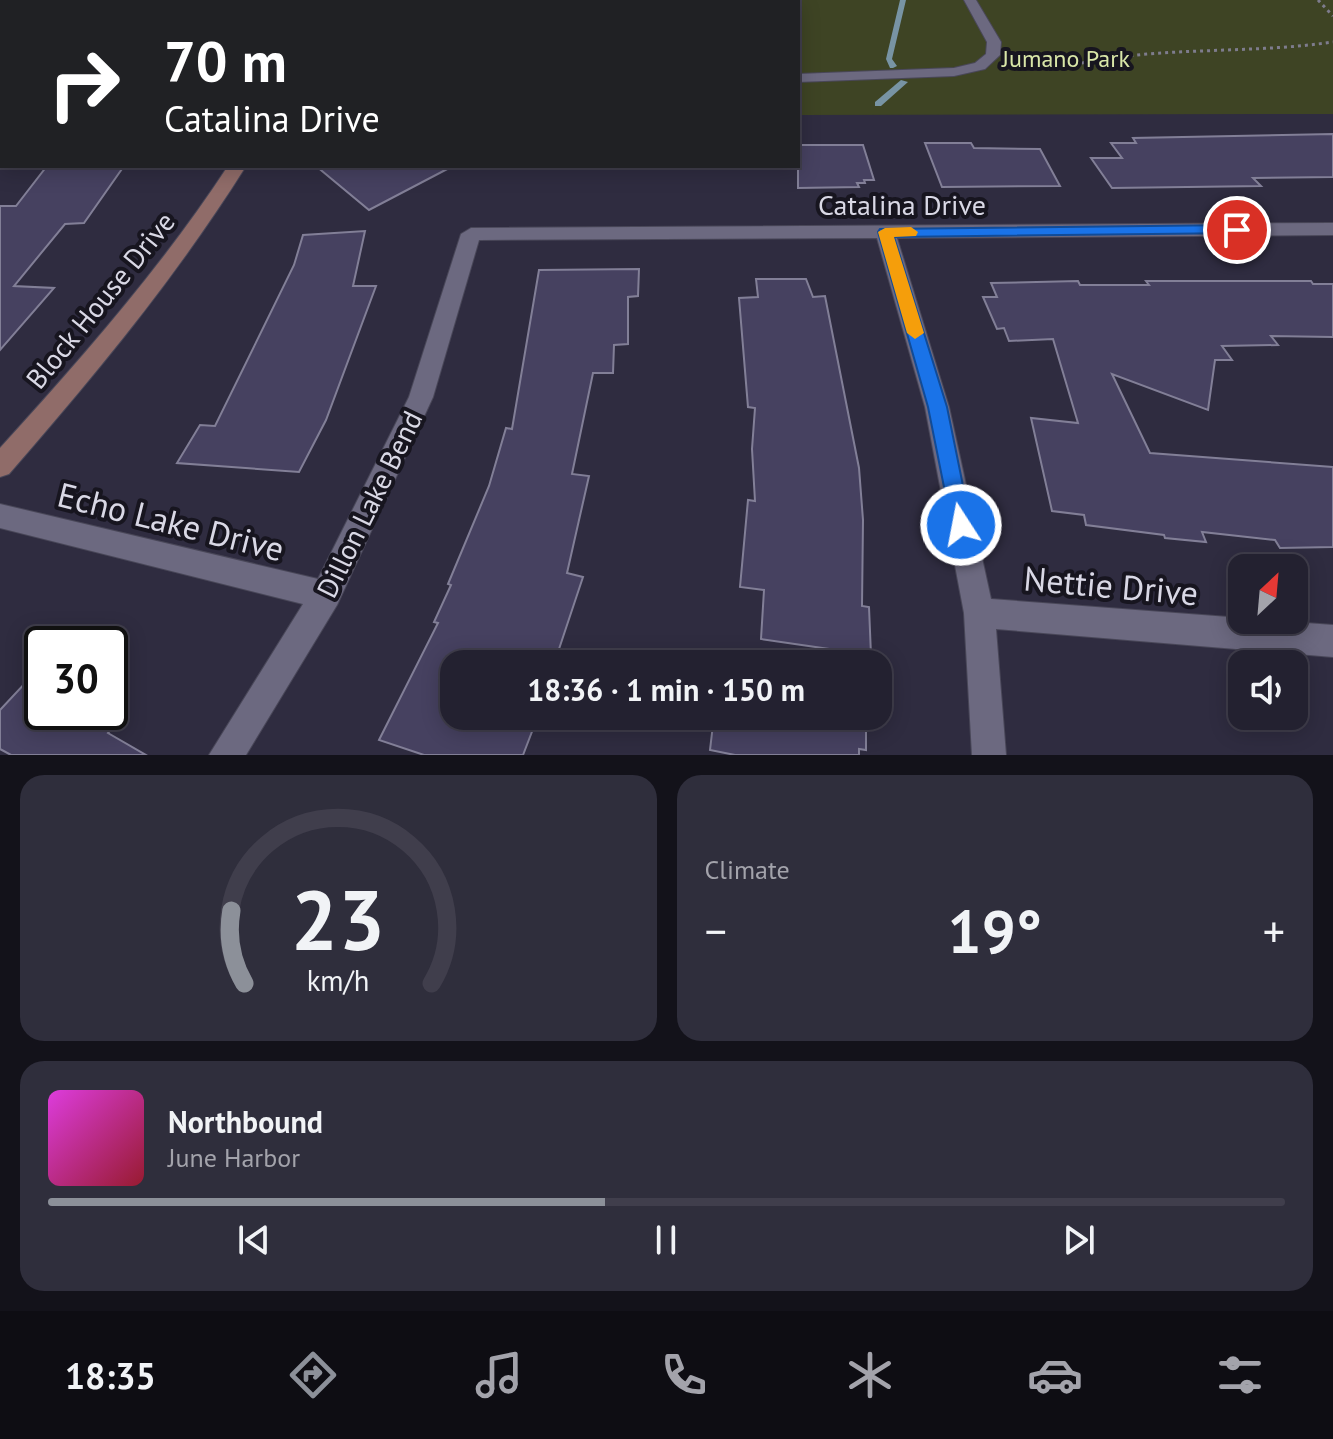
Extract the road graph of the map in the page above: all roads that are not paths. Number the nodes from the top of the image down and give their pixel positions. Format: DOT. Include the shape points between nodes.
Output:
graph roads {
  1 [pos="970,0"];
  2 [pos="800,78"];
  3 [pos="236,168"];
  4 [pos="1333,229"];
  5 [pos="885,232"];
  6 [pos="471,234"];
  7 [pos="0,466"];
  8 [pos="0,516"];
  9 [pos="326,595"];
  10 [pos="979,613"];
  11 [pos="1333,641"];
  12 [pos="226,755"];
  13 [pos="989,755"];
  1 -- 2 [label="lane" via="994,42 993,55 980,66 954,72"];
  3 -- 7 [label="street, Block House Drive" via="190,239 101,353"];
  4 -- 5 [label="street, Catalina Drive"];
  5 -- 6 [label="street, Catalina Drive"];
  5 -- 10 [label="street" via="937,407"];
  6 -- 9 [label="street, Dillon Lake Bend" via="421,397"];
  8 -- 9 [label="street, Echo Lake Drive"];
  9 -- 12 [label="street, Dillon Lake Bend"];
  10 -- 11 [label="street, Nettie Drive"];
  10 -- 13 [label="street"];
}
